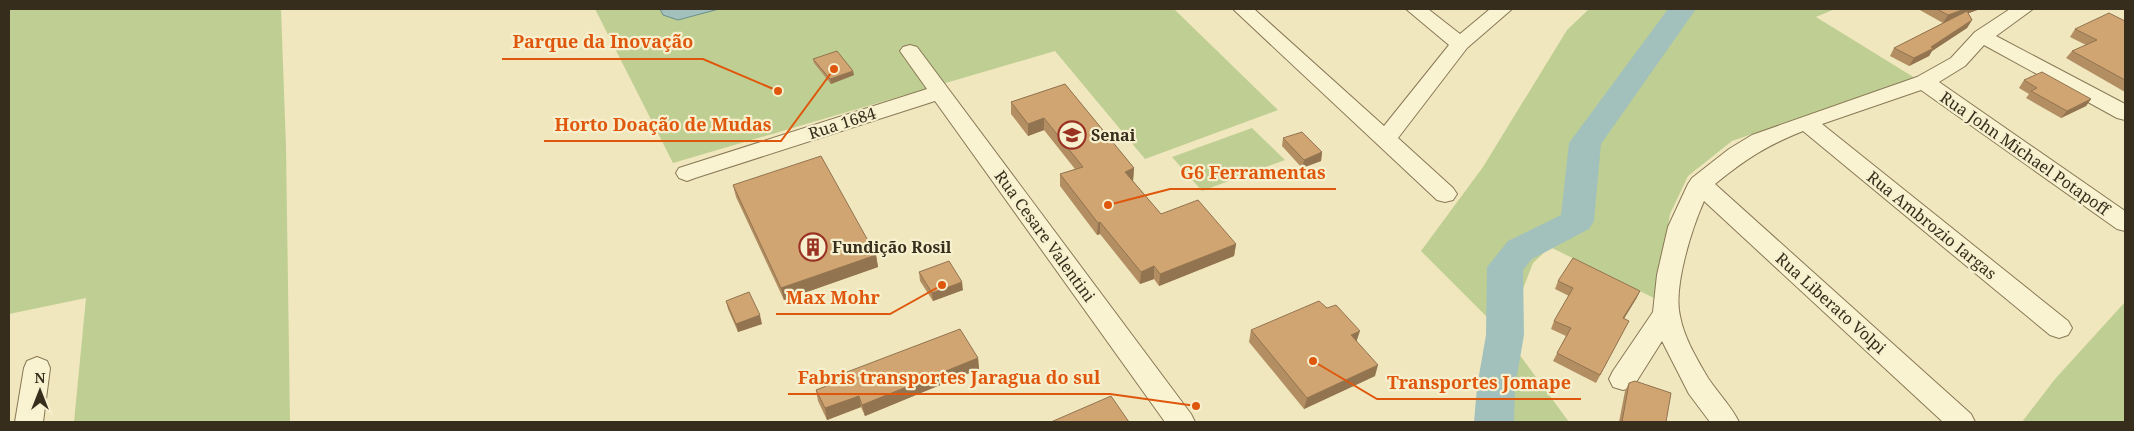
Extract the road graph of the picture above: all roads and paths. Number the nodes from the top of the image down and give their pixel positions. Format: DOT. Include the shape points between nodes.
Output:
graph roads {
  1 [pos="1243,9"];
  2 [pos="1416,9"];
  3 [pos="1502,9"];
  4 [pos="2018,9"];
  5 [pos="1982,36"];
  6 [pos="1460,44"];
  7 [pos="910,51"];
  8 [pos="1924,82"];
  9 [pos="940,92"];
  10 [pos="2125,113"];
  11 [pos="1806,122"];
  12 [pos="1386,138"];
  13 [pos="687,173"];
  14 [pos="1700,184"];
  15 [pos="1446,194"];
  16 [pos="2125,223"];
  17 [pos="1666,313"];
  18 [pos="2059,328"];
  19 [pos="37,368"];
  20 [pos="1623,379"];
  21 [pos="22,420"];
  22 [pos="1181,422"];
  23 [pos="1725,422"];
  24 [pos="1961,422"];
  1 -- 12 [label="street"];
  2 -- 6 [label="street"];
  3 -- 6 [label="street"];
  4 -- 5 [label="street"];
  5 -- 8 [label="street" via="1958,62"];
  5 -- 10 [label="street"];
  6 -- 12 [label="street"];
  7 -- 9 [label="street, Rua Cesare Valentini"];
  8 -- 11 [label="street"];
  8 -- 16 [label="street, Rua John Michael Potapoff"];
  9 -- 13 [label="street, Rua 1684"];
  9 -- 22 [label="street, Rua Cesare Valentini"];
  11 -- 14 [label="street" via="1760,140 1736,154"];
  11 -- 18 [label="street, Rua Ambrozio Iargas"];
  12 -- 15 [label="street"];
  14 -- 17 [label="street" via="1680,227 1669,275"];
  14 -- 24 [label="street, Rua Liberato Volpi"];
  17 -- 20 [label="street"];
  17 -- 23 [label="street" via="1671,334 1698,386"];
  19 -- 21 [label="street"];
}
